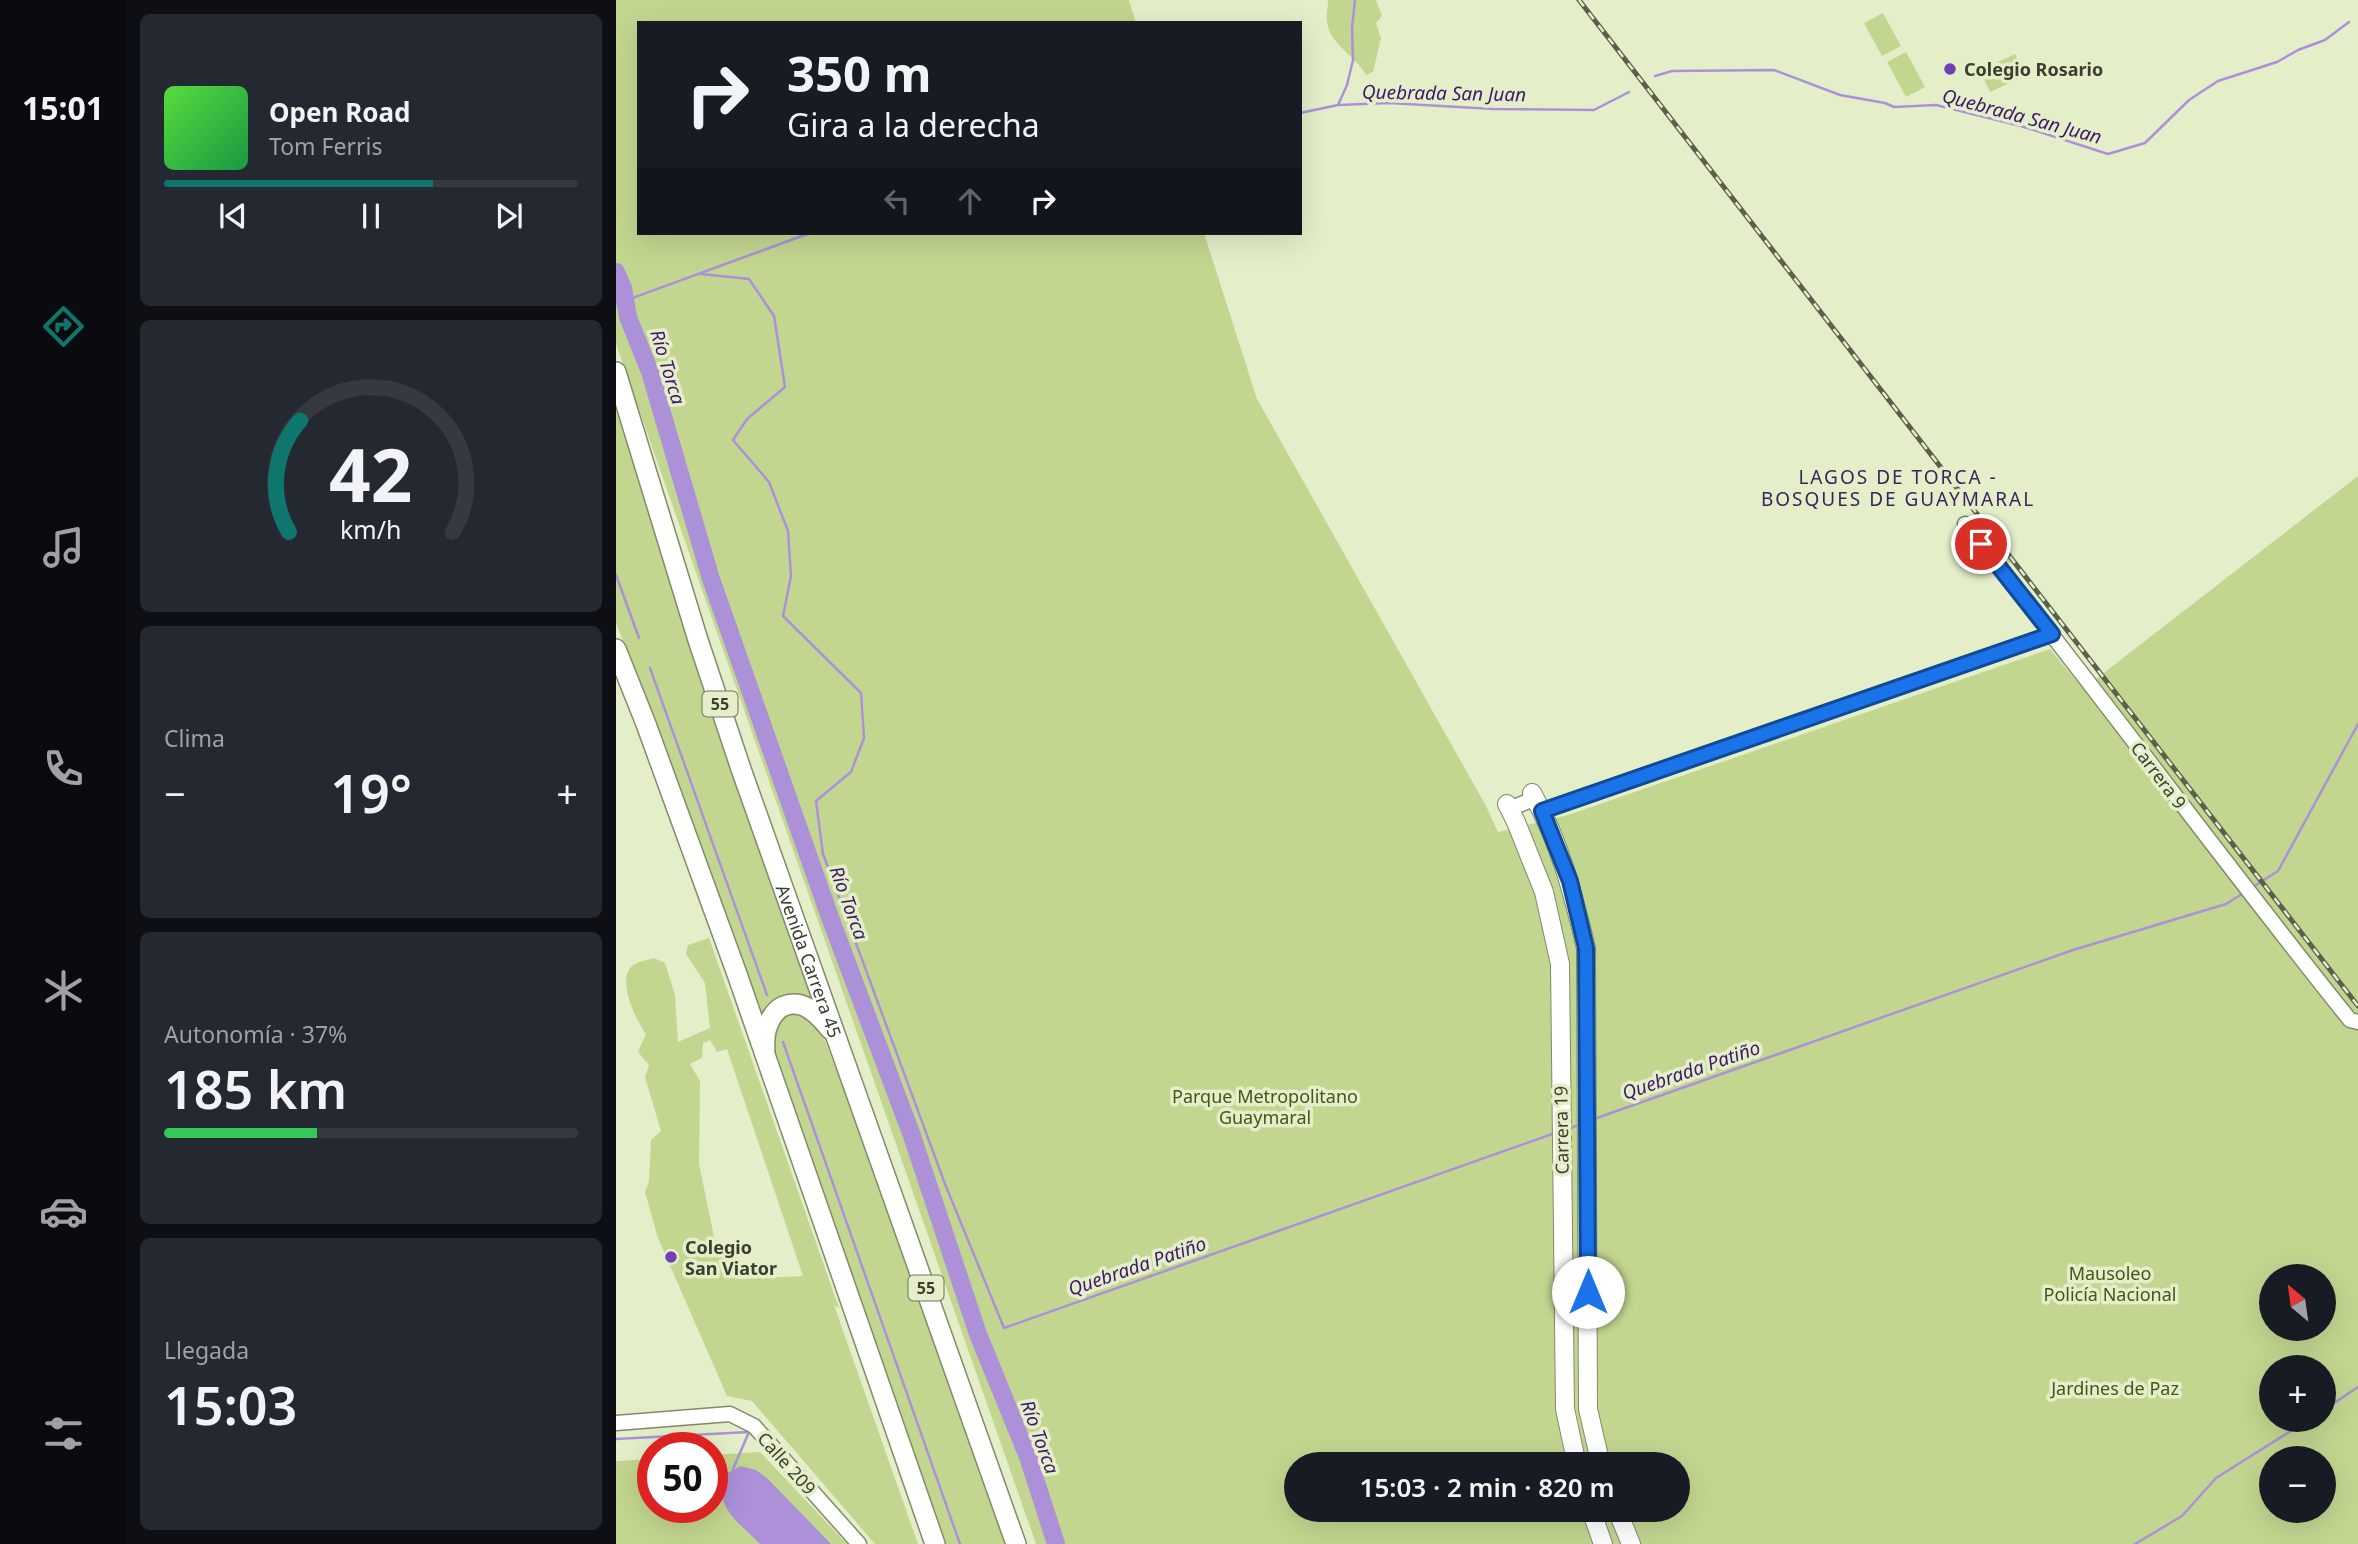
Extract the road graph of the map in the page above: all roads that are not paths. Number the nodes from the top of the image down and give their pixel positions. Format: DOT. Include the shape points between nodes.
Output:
graph roads {
  1 [pos="616,372"];
  2 [pos="1965,524"];
  3 [pos="2052,634"];
  4 [pos="618,657"];
  5 [pos="1537,801"];
  6 [pos="1508,807"];
  7 [pos="2357,1022"];
  8 [pos="834,1033"];
  9 [pos="765,1059"];
  10 [pos="616,1423"];
  11 [pos="1574,1452"];
  12 [pos="1598,1452"];
  13 [pos="1595,1522"];
  14 [pos="1622,1522"];
  15 [pos="859,1544"];
  16 [pos="935,1544"];
  17 [pos="1016,1544"];
  18 [pos="1603,1544"];
  19 [pos="1630,1544"];
  1 -- 8 [label="highway, Avenida Carrera 45 / 55" via="737,757"];
  2 -- 3 [label="street, Carrera 9"];
  3 -- 5 [label="street"];
  3 -- 7 [label="street, Carrera 9" via="2248,893 2350,1020"];
  4 -- 9 [label="highway"];
  5 -- 6 [label="street"];
  5 -- 12 [label="main road, Carrera 19" via="1570,881 1586,948 1588,1409"];
  6 -- 11 [label="main road, Carrera 19" via="1544,892 1560,964 1564,1409"];
  8 -- 9 [label="highway" via="804,1006 779,1009 766,1030"];
  8 -- 17 [label="highway, Avenida Carrera 45 / 55"];
  9 -- 16 [label="highway"];
  10 -- 15 [label="street, Calle 209" via="730,1413 742,1418"];
  13 -- 18 [label="main road"];
  14 -- 19 [label="main road"];
}
